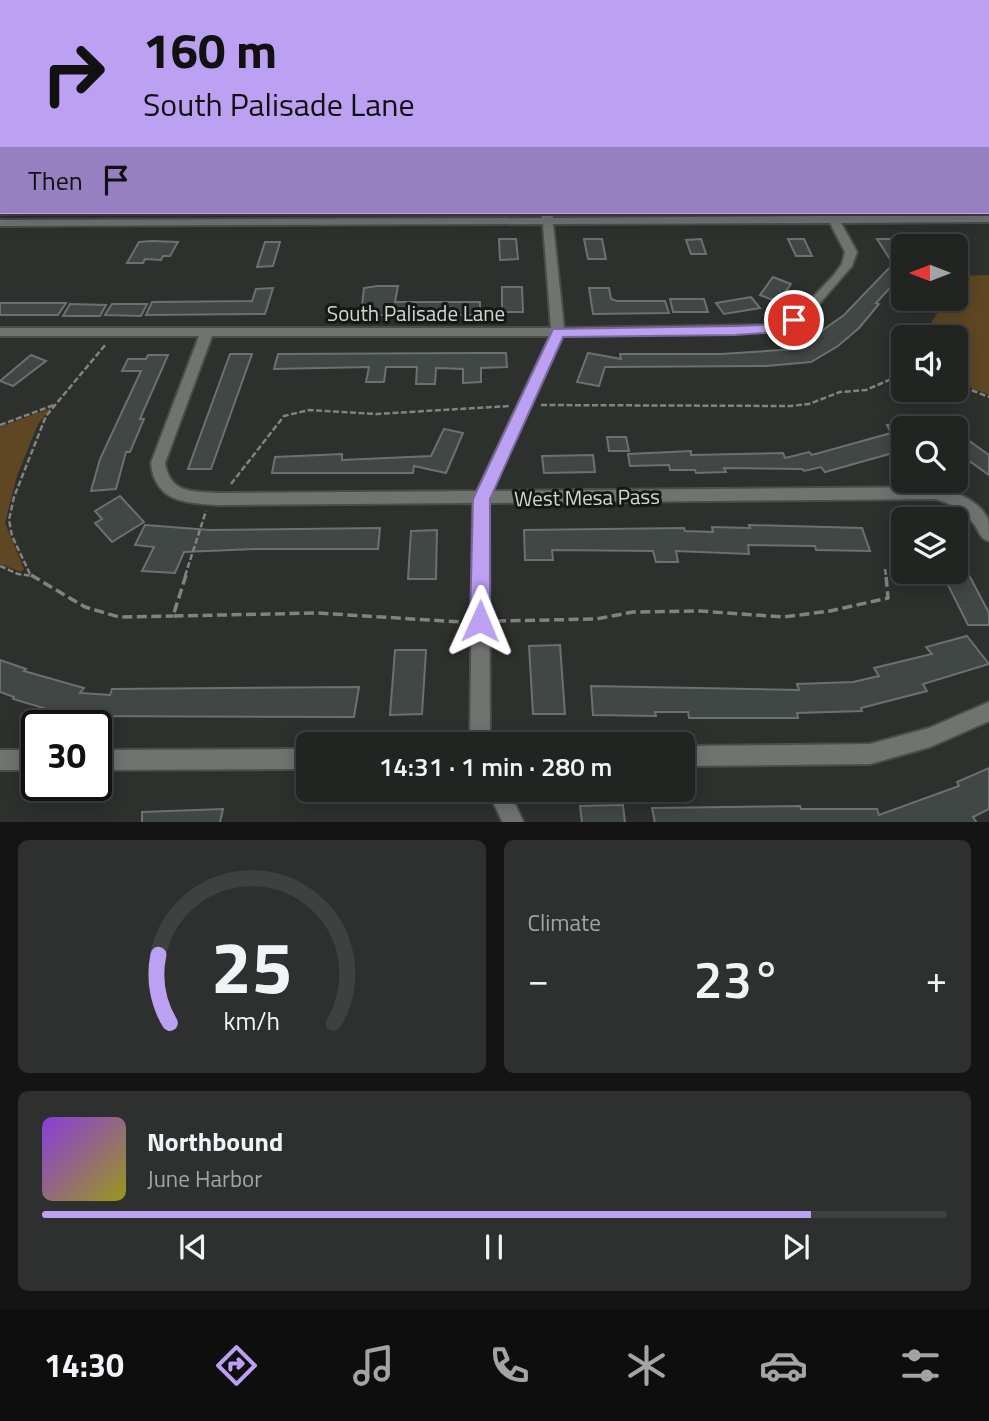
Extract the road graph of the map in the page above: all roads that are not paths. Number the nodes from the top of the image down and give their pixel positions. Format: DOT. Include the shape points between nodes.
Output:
graph roads {
  1 [pos="832,216"];
  2 [pos="548,217"];
  3 [pos="989,219"];
  4 [pos="0,223"];
  5 [pos="0,332"];
  6 [pos="207,332"];
  7 [pos="558,332"];
  8 [pos="481,499"];
  9 [pos="989,535"];
  10 [pos="989,711"];
  11 [pos="481,732"];
  12 [pos="695,756"];
  13 [pos="296,759"];
  14 [pos="0,760"];
  15 [pos="21,760"];
  16 [pos="112,760"];
  17 [pos="504,802"];
  18 [pos="514,822"];
  1 -- 2 [label="street"];
  1 -- 3 [label="street"];
  1 -- 7 [label="street, South Palisade Lane" via="850,258 802,316 764,329"];
  2 -- 4 [label="street"];
  2 -- 7 [label="street"];
  5 -- 6 [label="street, South Palisade Lane"];
  6 -- 7 [label="street, South Palisade Lane"];
  6 -- 8 [label="street, West Mesa Pass" via="158,463 158,476 172,492 218,499"];
  7 -- 8 [label="street"];
  8 -- 9 [label="street, West Mesa Pass" via="935,493 963,502"];
  8 -- 11 [label="street"];
  10 -- 12 [label="street" via="930,737 870,754"];
  13 -- 16 [label="street"];
  14 -- 15 [label="street"];
  17 -- 18 [label="street"];
}
